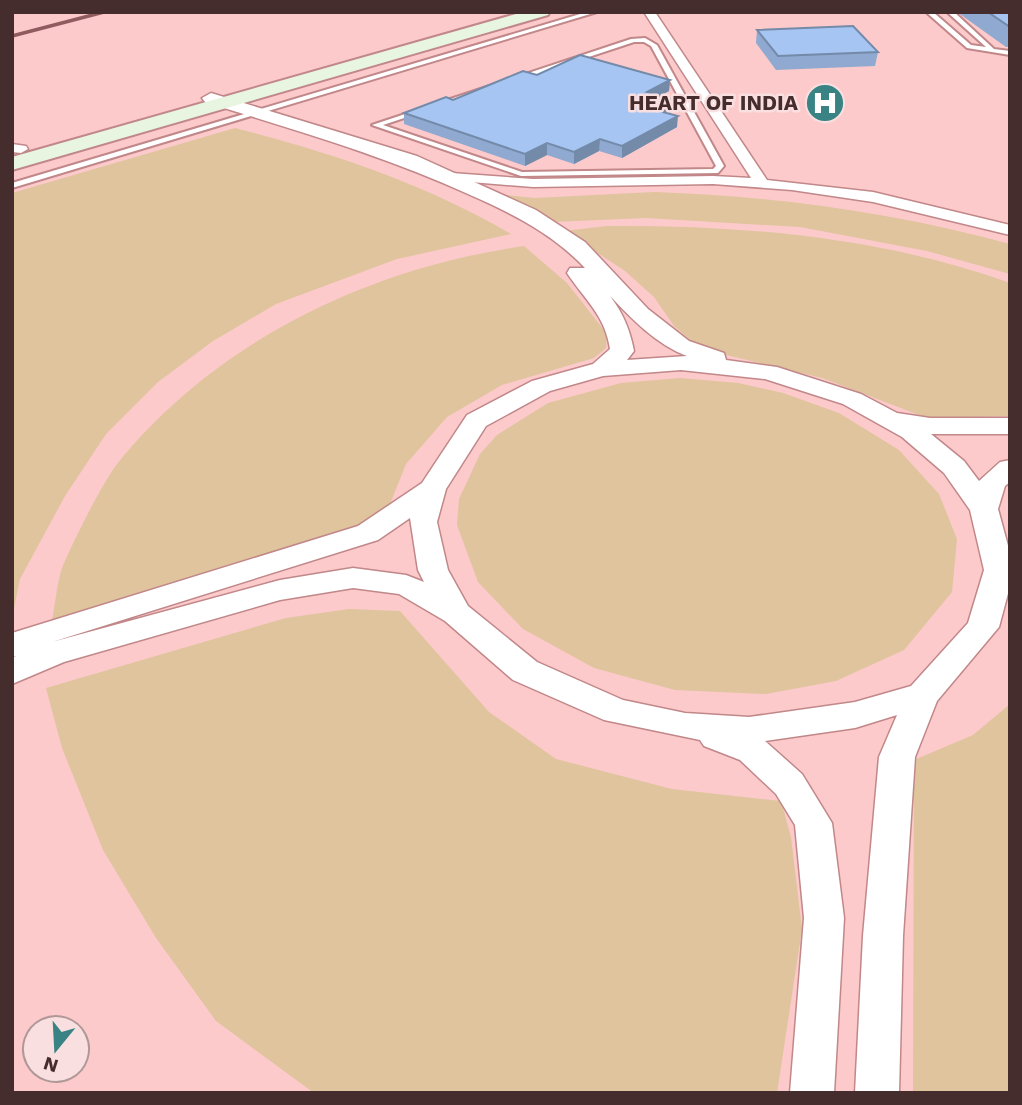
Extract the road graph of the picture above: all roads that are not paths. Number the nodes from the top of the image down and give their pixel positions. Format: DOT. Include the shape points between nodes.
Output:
graph roads {
  1 [pos="490,12"];
  2 [pos="542,12"];
  3 [pos="594,12"];
  4 [pos="649,12"];
  5 [pos="929,12"];
  6 [pos="950,12"];
  7 [pos="992,49"];
  8 [pos="1010,53"];
  9 [pos="223,107"];
  10 [pos="14,153"];
  11 [pos="515,172"];
  12 [pos="451,177"];
  13 [pos="496,179"];
  14 [pos="762,184"];
  15 [pos="12,186"];
  16 [pos="1010,222"];
  17 [pos="987,223"];
  18 [pos="1010,230"];
  19 [pos="603,369"];
  20 [pos="768,372"];
  21 [pos="892,419"];
  22 [pos="1010,426"];
  23 [pos="1010,468"];
  24 [pos="432,489"];
  25 [pos="984,509"];
  26 [pos="456,613"];
  27 [pos="12,646"];
  28 [pos="12,672"];
  29 [pos="923,695"];
  30 [pos="685,726"];
  31 [pos="812,1093"];
  32 [pos="877,1093"];
  1 -- 9 [label="main road"];
  2 -- 9 [label="main road"];
  3 -- 9 [label="lane"];
  4 -- 14 [label="street"];
  5 -- 7 [label="lane" via="970,47"];
  6 -- 7 [label="lane"];
  7 -- 8 [label="lane"];
  9 -- 10 [label="main road"];
  9 -- 12 [label="street" via="410,160"];
  9 -- 15 [label="lane"];
  9 -- 19 [label="street" via="453,189 512,221 557,253 597,291 620,330 622,351"];
  11 -- 11 [label="lane" via="707,172 720,166 654,45 645,40 625,42 376,125"];
  11 -- 13 [label="lane"];
  12 -- 13 [label="street"];
  12 -- 20 [label="street" via="529,214 577,247 640,314 681,346"];
  13 -- 14 [label="street"];
  14 -- 17 [label="street" via="873,197"];
  16 -- 17 [label="street"];
  17 -- 18 [label="street"];
  19 -- 20 [label="street" via="681,363"];
  19 -- 24 [label="street" via="541,386 476,421"];
  20 -- 21 [label="street" via="852,398"];
  21 -- 22 [label="street" via="930,426"];
  21 -- 25 [label="street" via="954,467"];
  23 -- 25 [label="street" via="992,482"];
  24 -- 26 [label="street" via="423,522 427,551"];
  24 -- 27 [label="street" via="368,533 55,628"];
  25 -- 29 [label="street" via="999,570 983,627"];
  26 -- 28 [label="street" via="406,585 353,578 280,590 53,653"];
  26 -- 30 [label="street" via="525,671 615,711"];
  29 -- 30 [label="street" via="855,715 749,730"];
  29 -- 32 [label="street" via="897,757"];
  30 -- 31 [label="street" via="752,750 789,784 813,822 824,918"];
}
